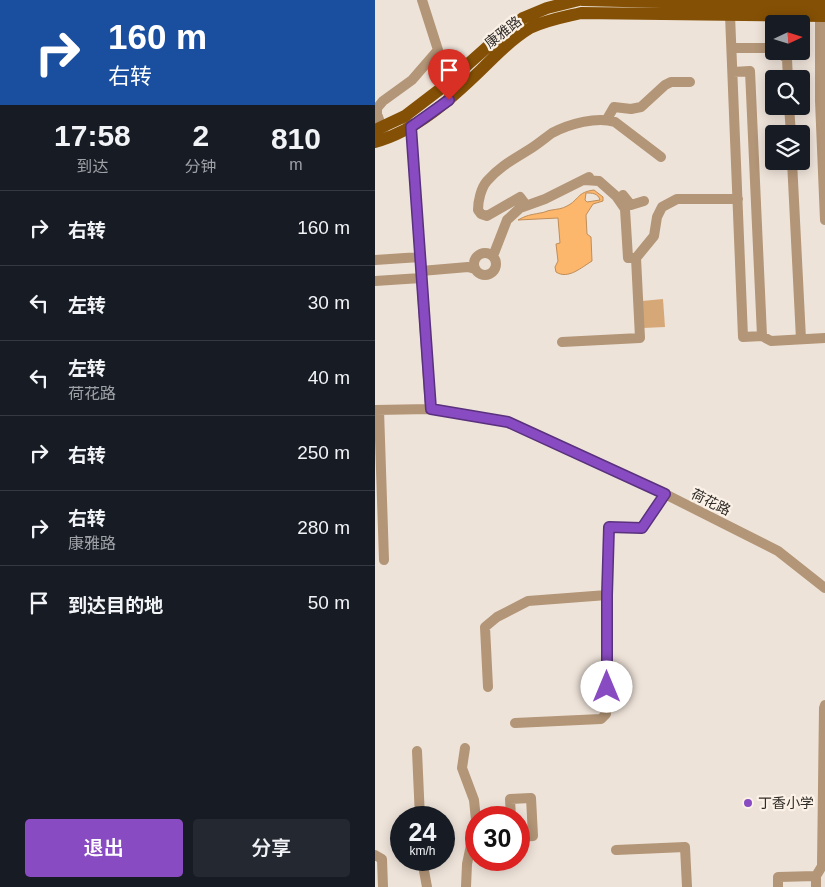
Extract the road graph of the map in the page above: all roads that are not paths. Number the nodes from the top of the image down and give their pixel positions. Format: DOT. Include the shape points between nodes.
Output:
graph roads {
  1 [pos="422,0"];
  2 [pos="581,0"];
  3 [pos="672,1"];
  4 [pos="823,11"];
  5 [pos="730,15"];
  6 [pos="731,48"];
  7 [pos="765,48"];
  8 [pos="733,72"];
  9 [pos="690,82"];
  10 [pos="607,119"];
  11 [pos="408,122"];
  12 [pos="380,134"];
  13 [pos="661,157"];
  14 [pos="792,170"];
  15 [pos="584,180"];
  16 [pos="737,199"];
  17 [pos="644,201"];
  18 [pos="526,205"];
  19 [pos="825,220"];
  20 [pos="493,256"];
  21 [pos="636,258"];
  22 [pos="375,260"];
  23 [pos="475,265"];
  24 [pos="421,268"];
  25 [pos="375,281"];
  26 [pos="762,336"];
  27 [pos="825,338"];
  28 [pos="801,339"];
  29 [pos="562,342"];
  30 [pos="431,409"];
  31 [pos="377,410"];
  32 [pos="665,494"];
  33 [pos="384,560"];
  34 [pos="825,588"];
  35 [pos="607,595"];
  36 [pos="488,687"];
  37 [pos="825,705"];
  38 [pos="515,723"];
  39 [pos="465,748"];
  40 [pos="417,751"];
  41 [pos="419,806"];
  42 [pos="475,806"];
  43 [pos="510,806"];
  44 [pos="530,836"];
  45 [pos="616,850"];
  46 [pos="375,855"];
  47 [pos="424,871"];
  48 [pos="467,871"];
  49 [pos="816,876"];
  50 [pos="383,887"];
  51 [pos="427,887"];
  52 [pos="466,887"];
  53 [pos="687,887"];
  54 [pos="778,887"];
  55 [pos="816,887"];
  1 -- 12 [label="street" via="438,50 412,80 377,108"];
  2 -- 3 [label="main road, 康雅路"];
  2 -- 11 [label="main road, 康雅路" via="523,18 439,90"];
  3 -- 4 [label="main road, 康雅路"];
  4 -- 5 [label="main road, 康雅路"];
  4 -- 19 [label="street" via="821,101"];
  5 -- 6 [label="street"];
  5 -- 11 [label="main road, 康雅路" via="581,14 549,20 515,39 449,100"];
  6 -- 7 [label="street"];
  6 -- 8 [label="street"];
  8 -- 16 [label="street"];
  8 -- 26 [label="street" via="750,71"];
  9 -- 10 [label="street" via="665,85 641,107 614,107"];
  10 -- 13 [label="street"];
  10 -- 18 [label="street" via="563,128 510,160 485,183 478,210 487,216 520,197"];
  11 -- 12 [label="main road, 康雅路"];
  11 -- 24 [label="street"];
  14 -- 28 [label="street"];
  15 -- 17 [label="street" via="601,176 631,205"];
  15 -- 18 [label="street"];
  15 -- 21 [label="street" via="599,181 625,209 628,258"];
  16 -- 21 [label="street" via="677,198 662,207 654,236"];
  16 -- 26 [label="street" via="743,337"];
  18 -- 20 [label="street" via="507,220"];
  20 -- 23 [label="street" via="481,253"];
  20 -- 23 [label="street" via="496,265 492,273 483,275"];
  21 -- 29 [label="street" via="640,338"];
  22 -- 24 [label="street"];
  23 -- 24 [label="street"];
  24 -- 25 [label="street"];
  24 -- 30 [label="street"];
  26 -- 28 [label="street" via="771,341"];
  27 -- 28 [label="street"];
  30 -- 31 [label="street, 荷花路"];
  30 -- 32 [label="street, 荷花路" via="508,422"];
  31 -- 33 [label="street"];
  32 -- 34 [label="street, 荷花路" via="778,551"];
  32 -- 35 [label="street" via="642,528 609,527"];
  35 -- 36 [label="street" via="528,601 497,617 485,627"];
  35 -- 38 [label="street" via="606,714 601,719"];
  37 -- 49 [label="street" via="822,866"];
  39 -- 42 [label="street" via="462,768"];
  40 -- 41 [label="street"];
  43 -- 44 [label="street" via="510,799 531,798 533,836"];
  45 -- 53 [label="street" via="685,847"];
  46 -- 50 [label="street" via="382,859"];
  47 -- 51 [label="street"];
  48 -- 52 [label="street"];
  49 -- 54 [label="street" via="778,877"];
  49 -- 55 [label="street"];
}
